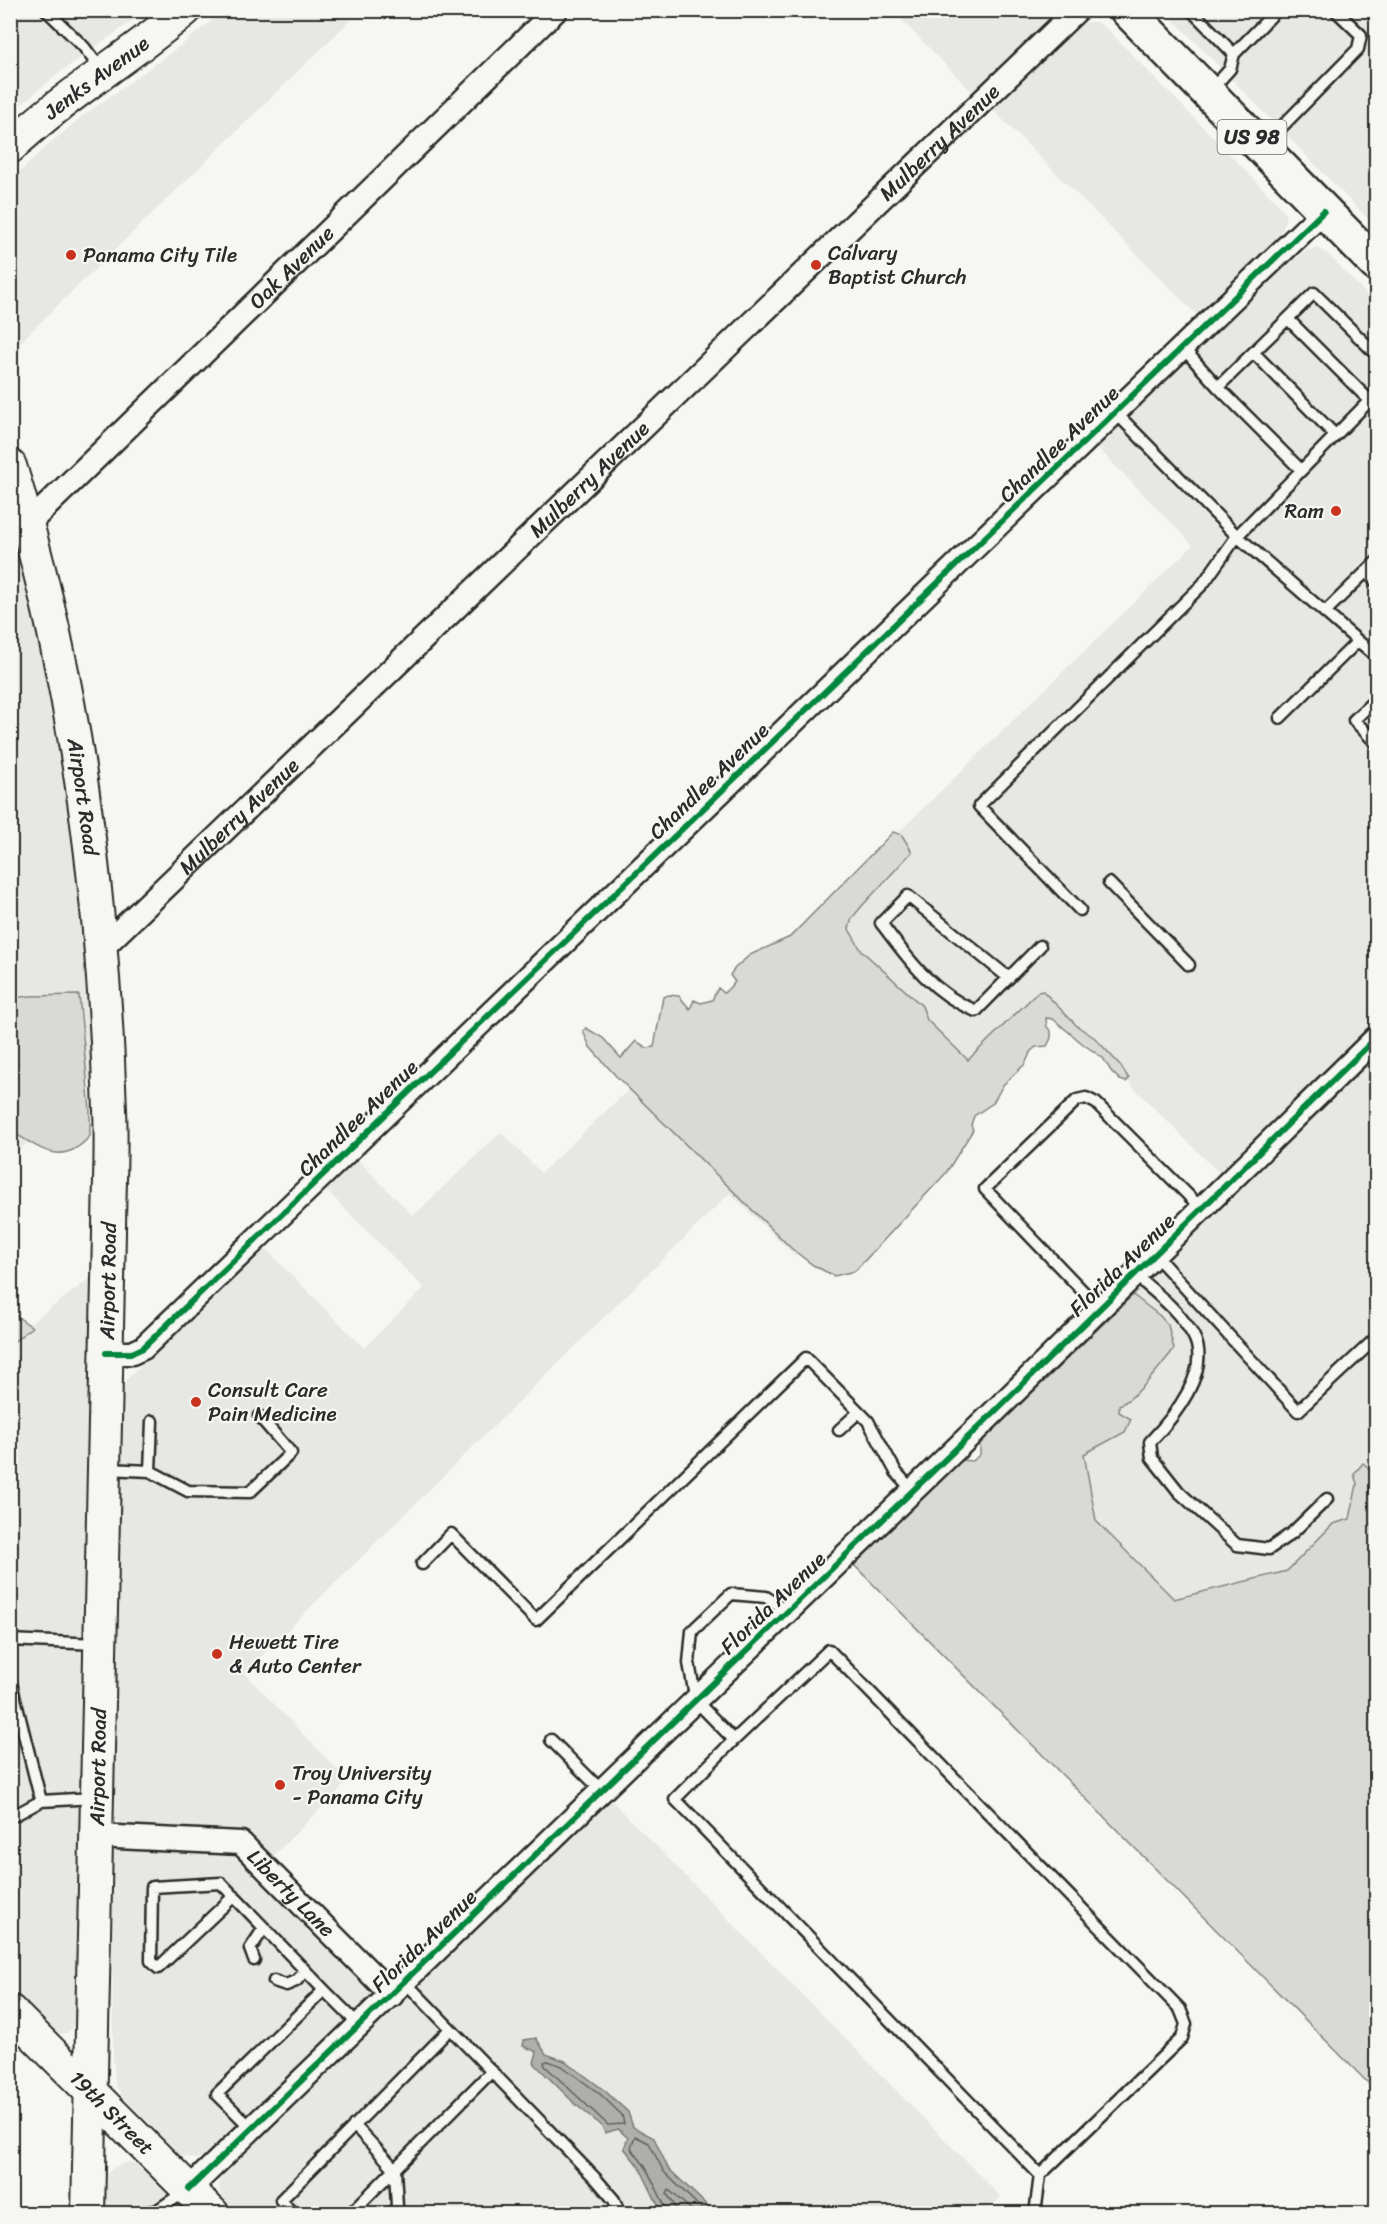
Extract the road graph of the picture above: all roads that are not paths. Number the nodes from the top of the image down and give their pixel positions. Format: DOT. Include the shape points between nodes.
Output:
graph roads {
  1 [pos="46,10"];
  2 [pos="185,10"];
  3 [pos="556,10"];
  4 [pos="1127,10"];
  5 [pos="1277,10"];
  6 [pos="1335,10"];
  7 [pos="1197,13"];
  8 [pos="1064,15"];
  9 [pos="1234,54"];
  10 [pos="102,71"];
  11 [pos="1208,93"];
  12 [pos="10,147"];
  13 [pos="1262,147"];
  14 [pos="1324,211"];
  15 [pos="1377,264"];
  16 [pos="1288,319"];
  17 [pos="1183,348"];
  18 [pos="1254,352"];
  19 [pos="1377,354"];
  20 [pos="1218,387"];
  21 [pos="1373,398"];
  22 [pos="1116,413"];
  23 [pos="1335,435"];
  24 [pos="10,466"];
  25 [pos="1301,470"];
  26 [pos="28,524"];
  27 [pos="1237,536"];
  28 [pos="1377,562"];
  29 [pos="1366,572"];
  30 [pos="1377,582"];
  31 [pos="1326,611"];
  32 [pos="1358,641"];
  33 [pos="1377,656"];
  34 [pos="1377,699"];
  35 [pos="1280,718"];
  36 [pos="1377,743"];
  37 [pos="1109,883"];
  38 [pos="1080,910"];
  39 [pos="1040,946"];
  40 [pos="102,948"];
  41 [pos="1189,965"];
  42 [pos="1008,978"];
  43 [pos="1376,1038"];
  44 [pos="1202,1209"];
  45 [pos="1155,1255"];
  46 [pos="1135,1275"];
  47 [pos="1100,1309"];
  48 [pos="1377,1338"];
  49 [pos="106,1353"];
  50 [pos="859,1412"];
  51 [pos="259,1416"];
  52 [pos="152,1421"];
  53 [pos="839,1430"];
  54 [pos="104,1469"];
  55 [pos="150,1471"];
  56 [pos="913,1491"];
  57 [pos="1327,1499"];
  58 [pos="422,1564"];
  59 [pos="788,1611"];
  60 [pos="10,1640"];
  61 [pos="100,1644"];
  62 [pos="10,1679"];
  63 [pos="696,1701"];
  64 [pos="551,1740"];
  65 [pos="734,1740"];
  66 [pos="603,1791"];
  67 [pos="97,1798"];
  68 [pos="41,1801"];
  69 [pos="15,1815"];
  70 [pos="96,1836"];
  71 [pos="234,1896"];
  72 [pos="264,1928"];
  73 [pos="254,1960"];
  74 [pos="306,1971"];
  75 [pos="274,1982"];
  76 [pos="399,1988"];
  77 [pos="324,1990"];
  78 [pos="10,2011"];
  79 [pos="360,2026"];
  80 [pos="450,2029"];
  81 [pos="492,2072"];
  82 [pos="91,2090"];
  83 [pos="354,2125"];
  84 [pos="252,2129"];
  85 [pos="395,2169"];
  86 [pos="1040,2175"];
  87 [pos="189,2189"];
  88 [pos="88,2214"];
  89 [pos="133,2214"];
  90 [pos="213,2214"];
  91 [pos="293,2214"];
  92 [pos="350,2214"];
  93 [pos="391,2214"];
  94 [pos="620,2214"];
  95 [pos="1035,2214"];
  1 -- 10 [label="lane"];
  2 -- 10 [label="main road, Jenks Avenue"];
  3 -- 26 [label="street, Oak Avenue"];
  4 -- 11 [label="highway, US 98"];
  5 -- 9 [label="lane"];
  6 -- 13 [label="lane" via="1361,35 1358,50"];
  7 -- 9 [label="lane"];
  8 -- 40 [label="street, Mulberry Avenue"];
  9 -- 11 [label="lane" via="1230,69"];
  10 -- 12 [label="main road, Jenks Avenue"];
  11 -- 13 [label="highway, US 98"];
  13 -- 14 [label="highway, US 98"];
  14 -- 15 [label="highway, US 98"];
  14 -- 17 [label="street, Chandlee Avenue"];
  16 -- 18 [label="lane"];
  16 -- 19 [label="lane" via="1314,293"];
  16 -- 21 [label="lane"];
  17 -- 20 [label="lane"];
  17 -- 22 [label="street, Chandlee Avenue"];
  18 -- 20 [label="lane"];
  18 -- 23 [label="lane"];
  20 -- 25 [label="lane"];
  21 -- 23 [label="lane"];
  22 -- 27 [label="lane"];
  22 -- 49 [label="street, Chandlee Avenue" via="143,1348 132,1353"];
  23 -- 25 [label="lane"];
  24 -- 26 [label="main road, Airport Road"];
  25 -- 27 [label="lane"];
  26 -- 40 [label="main road, Airport Road" via="73,731"];
  27 -- 31 [label="lane"];
  27 -- 38 [label="lane" via="1203,584 979,806"];
  28 -- 29 [label="lane"];
  29 -- 30 [label="lane"];
  29 -- 31 [label="lane"];
  31 -- 32 [label="lane"];
  32 -- 33 [label="lane"];
  32 -- 35 [label="lane"];
  34 -- 36 [label="lane" via="1354,720"];
  37 -- 41 [label="lane"];
  39 -- 42 [label="lane"];
  40 -- 49 [label="main road, Airport Road" via="111,1115"];
  42 -- 42 [label="lane" via="976,1011 959,1004 933,986 881,923 908,896"];
  43 -- 44 [label="street, Florida Avenue"];
  44 -- 45 [label="street, Florida Avenue"];
  44 -- 47 [label="lane" via="1096,1103 1086,1098 1077,1100 985,1189"];
  45 -- 46 [label="street, Florida Avenue"];
  45 -- 48 [label="lane" via="1299,1411"];
  46 -- 47 [label="street, Florida Avenue"];
  46 -- 57 [label="lane" via="1173,1307 1195,1337 1199,1365 1186,1396 1150,1442 1152,1458 1179,1492 1237,1545 1269,1549"];
  47 -- 56 [label="street, Florida Avenue"];
  49 -- 54 [label="main road, Airport Road"];
  50 -- 53 [label="lane"];
  50 -- 56 [label="lane" via="896,1472"];
  50 -- 58 [label="lane" via="806,1358 536,1620 451,1534"];
  51 -- 55 [label="lane" via="291,1453 250,1492 188,1491"];
  52 -- 55 [label="lane"];
  54 -- 55 [label="lane"];
  54 -- 61 [label="main road, Airport Road"];
  56 -- 59 [label="street, Florida Avenue"];
  59 -- 63 [label="street, Florida Avenue"];
  59 -- 63 [label="lane" via="766,1597 730,1594 692,1631 689,1663"];
  60 -- 61 [label="lane"];
  61 -- 67 [label="main road, Airport Road"];
  62 -- 68 [label="lane"];
  63 -- 65 [label="lane"];
  63 -- 66 [label="street, Florida Avenue"];
  64 -- 66 [label="lane"];
  65 -- 86 [label="lane" via="675,1799"];
  65 -- 86 [label="lane" via="829,1650 1180,2009 1186,2025 1177,2044"];
  66 -- 76 [label="street, Florida Avenue"];
  67 -- 68 [label="lane"];
  67 -- 70 [label="main road, Airport Road"];
  68 -- 69 [label="lane"];
  70 -- 76 [label="street, Liberty Lane" via="241,1842"];
  70 -- 82 [label="main road, Airport Road"];
  71 -- 71 [label="lane" via="221,1883 152,1887 151,1961 158,1968"];
  71 -- 72 [label="lane"];
  72 -- 73 [label="lane" via="250,1949"];
  72 -- 74 [label="lane"];
  74 -- 75 [label="lane" via="286,1985"];
  74 -- 77 [label="lane"];
  76 -- 79 [label="street, Florida Avenue"];
  76 -- 80 [label="lane"];
  77 -- 79 [label="lane"];
  77 -- 84 [label="lane" via="217,2094"];
  78 -- 82 [label="main road, 19th Street"];
  79 -- 84 [label="street, Florida Avenue"];
  80 -- 81 [label="lane"];
  80 -- 83 [label="lane"];
  81 -- 85 [label="lane"];
  81 -- 94 [label="lane" via="596,2179"];
  82 -- 87 [label="main road, 19th Street"];
  82 -- 88 [label="main road, Airport Road"];
  83 -- 85 [label="lane"];
  83 -- 91 [label="lane" via="281,2200"];
  84 -- 87 [label="street, Florida Avenue"];
  85 -- 92 [label="lane"];
  85 -- 93 [label="lane" via="397,2207"];
  86 -- 95 [label="lane"];
  87 -- 89 [label="lane" via="156,2211"];
  87 -- 90 [label="main road, 19th Street"];
}
